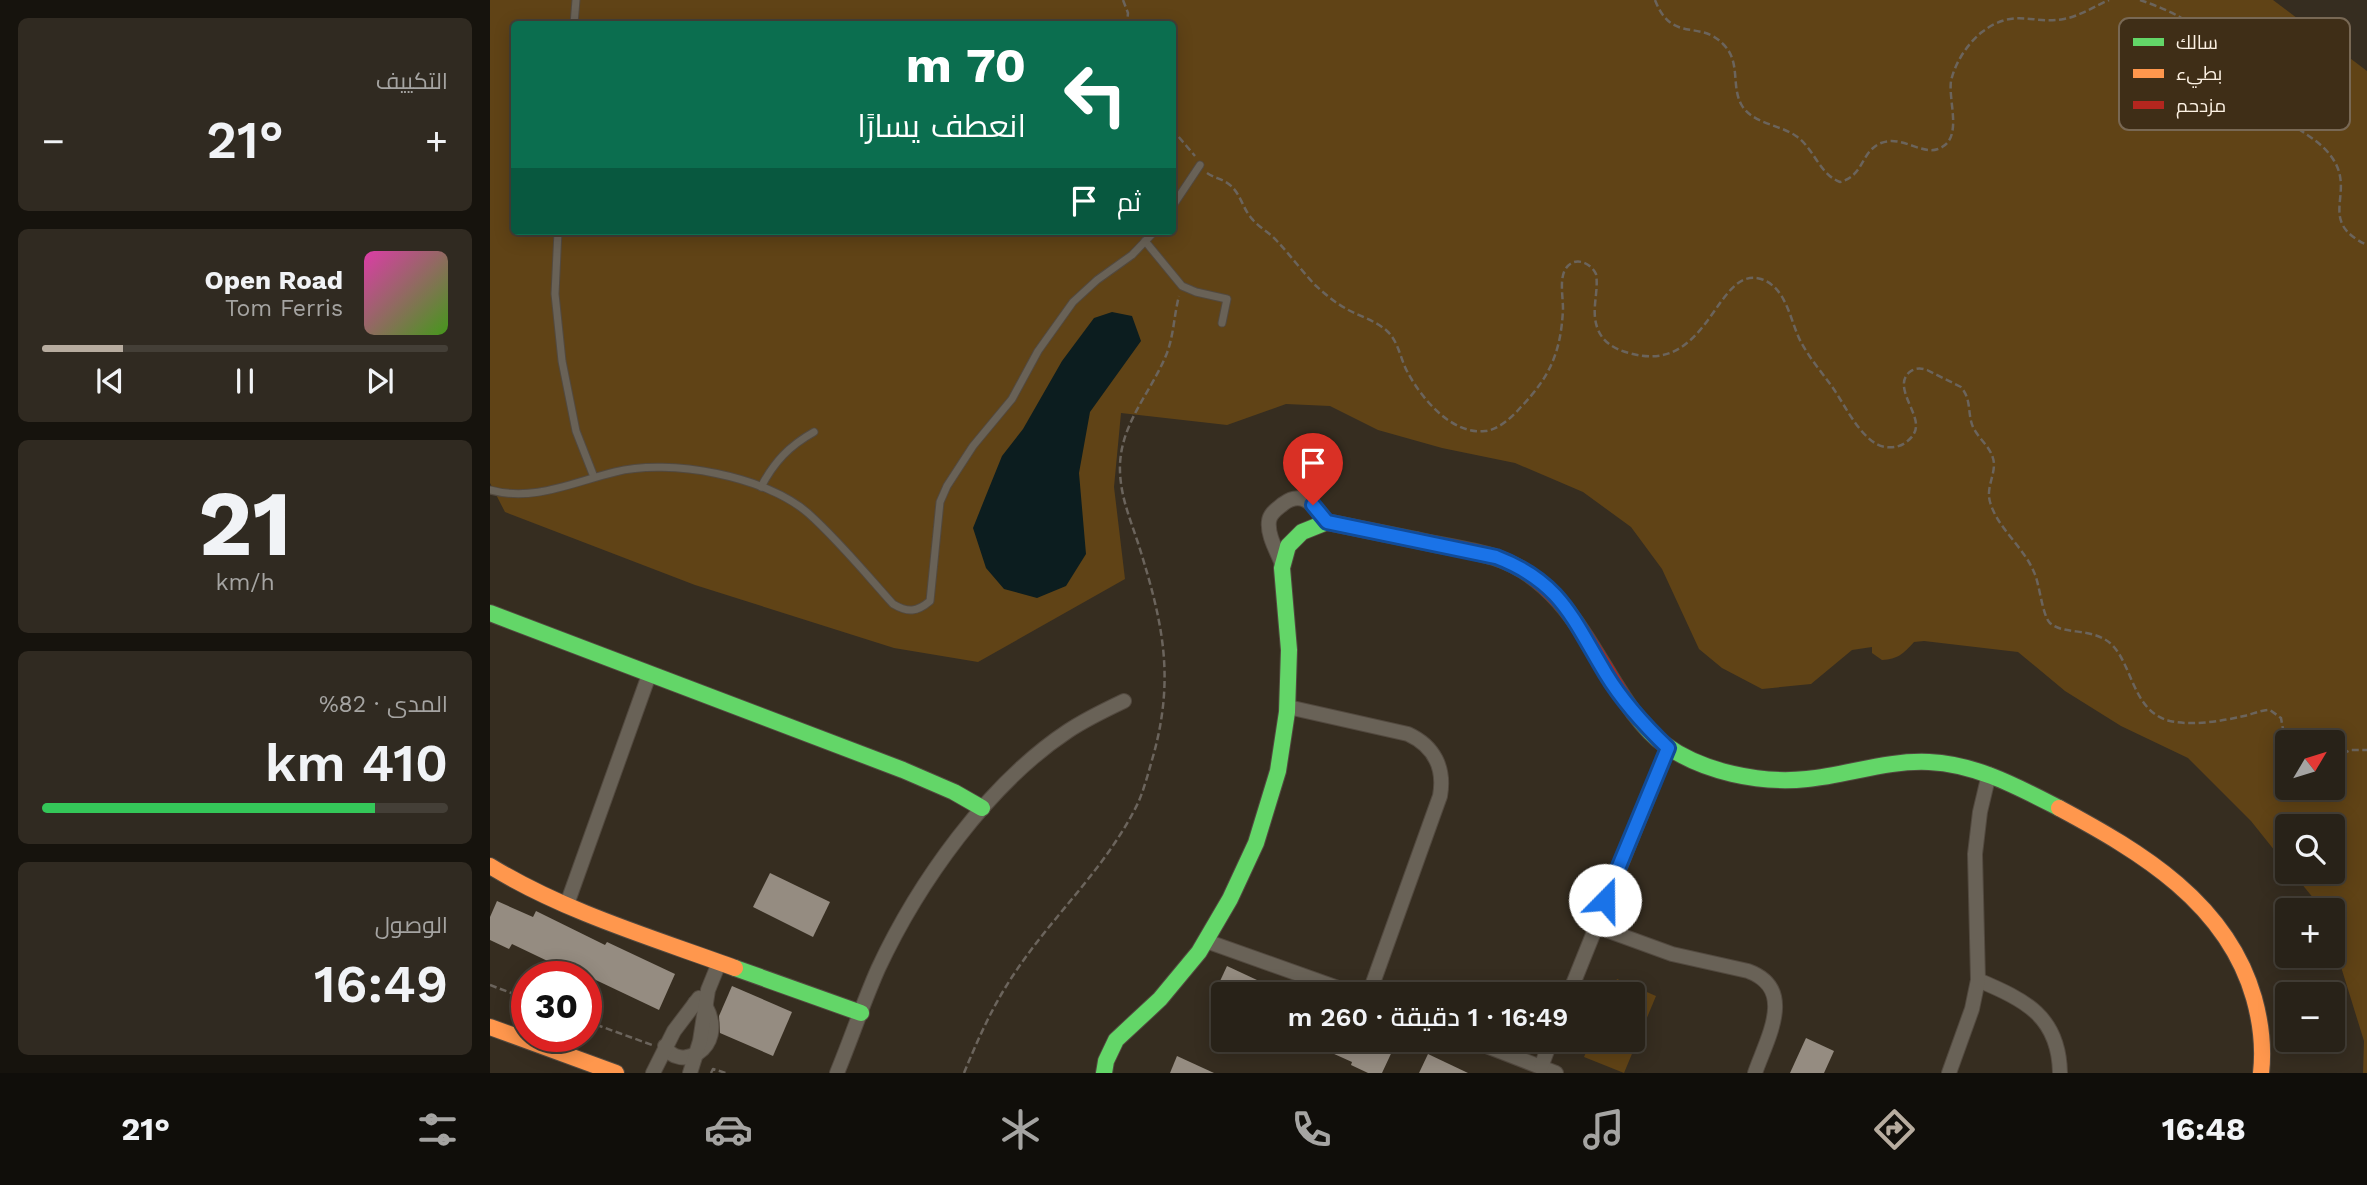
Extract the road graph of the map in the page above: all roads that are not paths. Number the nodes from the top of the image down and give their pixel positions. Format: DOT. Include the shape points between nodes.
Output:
graph roads {
  1 [pos="576,0"];
  2 [pos="574,21"];
  3 [pos="1200,165"];
  4 [pos="1176,201"];
  5 [pos="558,235"];
  6 [pos="1151,235"];
  7 [pos="1145,241"];
  8 [pos="1222,323"];
  9 [pos="814,432"];
  10 [pos="594,477"];
  11 [pos="761,487"];
  12 [pos="490,490"];
  13 [pos="1327,522"];
  14 [pos="1282,564"];
  15 [pos="490,613"];
  16 [pos="649,675"];
  17 [pos="1124,701"];
  18 [pos="1288,707"];
  19 [pos="1668,748"];
  20 [pos="1989,774"];
  21 [pos="982,808"];
  22 [pos="490,866"];
  23 [pos="567,904"];
  24 [pos="1595,926"];
  25 [pos="1206,941"];
  26 [pos="719,963"];
  27 [pos="1978,981"];
  28 [pos="1321,982"];
  29 [pos="1373,982"];
  30 [pos="1574,982"];
  31 [pos="700,1005"];
  32 [pos="861,1013"];
  33 [pos="490,1027"];
  34 [pos="665,1046"];
  35 [pos="1502,1052"];
  36 [pos="1547,1052"];
  37 [pos="696,1058"];
  38 [pos="1541,1067"];
  39 [pos="655,1068"];
  40 [pos="616,1073"];
  41 [pos="690,1073"];
  42 [pos="837,1073"];
  43 [pos="1104,1073"];
  44 [pos="1556,1073"];
  45 [pos="1755,1073"];
  46 [pos="1949,1073"];
  47 [pos="2060,1073"];
  48 [pos="2261,1073"];
  1 -- 2 [label="lane"];
  3 -- 4 [label="lane"];
  5 -- 10 [label="lane" via="555,294 562,361 576,431"];
  6 -- 7 [label="lane"];
  7 -- 8 [label="lane" via="1182,286 1227,299"];
  7 -- 11 [label="lane" via="1073,302 1038,351 1012,399 947,486 940,502 930,601 919,610 905,611 893,604 808,513"];
  9 -- 11 [label="lane" via="782,454"];
  10 -- 11 [label="lane" via="622,470 677,468"];
  10 -- 12 [label="lane" via="537,493"];
  13 -- 14 [label="street" via="1302,531 1285,551"];
  13 -- 14 [label="street" via="1302,498 1288,500 1274,511 1269,528"];
  13 -- 19 [label="street" via="1496,557 1519,566 1558,596 1638,719"];
  14 -- 18 [label="street"];
  15 -- 16 [label="street"];
  16 -- 21 [label="street" via="903,770"];
  16 -- 23 [label="street"];
  17 -- 21 [label="street" via="1042,751"];
  18 -- 25 [label="street" via="1267,813 1236,889"];
  18 -- 29 [label="street" via="1408,734 1427,745 1439,764 1440,796"];
  19 -- 20 [label="street" via="1722,769 1769,778 1805,779 1918,761"];
  19 -- 24 [label="street"];
  20 -- 27 [label="street" via="1975,855"];
  20 -- 48 [label="street" via="2102,830 2187,891 2219,927 2245,970 2259,1016"];
  21 -- 32 [label="street" via="939,864 899,930"];
  22 -- 23 [label="street"];
  23 -- 26 [label="street"];
  24 -- 30 [label="street"];
  24 -- 45 [label="street" via="1672,954 1759,975 1768,983 1776,1006"];
  25 -- 28 [label="street"];
  25 -- 43 [label="street" via="1160,998 1118,1038 1108,1052"];
  26 -- 31 [label="street"];
  26 -- 32 [label="street"];
  27 -- 46 [label="street"];
  27 -- 47 [label="street" via="2016,996 2045,1021 2055,1039"];
  31 -- 34 [label="street"];
  31 -- 37 [label="street"];
  32 -- 42 [label="street"];
  33 -- 40 [label="street"];
  34 -- 37 [label="street" via="676,1060"];
  34 -- 39 [label="street"];
  35 -- 38 [label="street"];
  36 -- 38 [label="street"];
  37 -- 41 [label="street"];
  38 -- 44 [label="street"];
}
